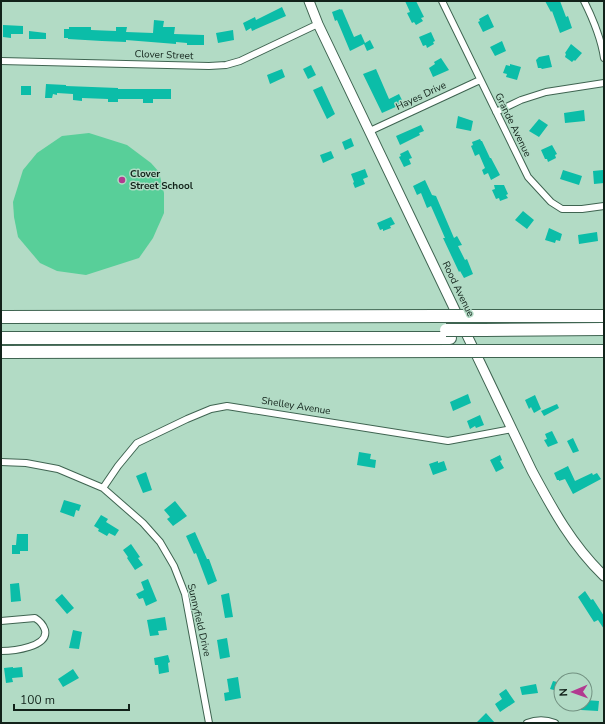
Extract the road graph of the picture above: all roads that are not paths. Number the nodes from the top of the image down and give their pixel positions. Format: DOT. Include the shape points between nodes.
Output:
graph roads {
  1 [pos="309,1"];
  2 [pos="442,1"];
  3 [pos="584,1"];
  4 [pos="318,24"];
  5 [pos="604,58"];
  6 [pos="1,61"];
  7 [pos="480,80"];
  8 [pos="604,83"];
  9 [pos="496,112"];
  10 [pos="370,131"];
  11 [pos="604,206"];
  12 [pos="604,308"];
  13 [pos="555,316"];
  14 [pos="604,316"];
  15 [pos="1,317"];
  16 [pos="604,330"];
  17 [pos="1,331"];
  18 [pos="448,334"];
  19 [pos="485,334"];
  20 [pos="604,337"];
  21 [pos="1,338"];
  22 [pos="604,351"];
  23 [pos="1,352"];
  24 [pos="512,429"];
  25 [pos="1,462"];
  26 [pos="103,488"];
  27 [pos="604,576"];
  28 [pos="1,621"];
  29 [pos="1,651"];
  30 [pos="209,723"];
  31 [pos="528,723"];
  32 [pos="555,723"];
  1 -- 4 [label="street, Rood Avenue"];
  2 -- 7 [label="street, Grande Avenue"];
  3 -- 5 [label="street" via="594,23"];
  4 -- 6 [label="street, Clover Street" via="240,61 226,65"];
  4 -- 10 [label="street, Rood Avenue"];
  7 -- 9 [label="street, Grande Avenue"];
  7 -- 10 [label="street, Hayes Drive"];
  8 -- 9 [label="street" via="546,92"];
  9 -- 11 [label="street, Grande Avenue" via="528,178 551,202 562,208"];
  10 -- 24 [label="street, Rood Avenue"];
  12 -- 13 [label="highway" via="581,309"];
  13 -- 14 [label="highway"];
  13 -- 15 [label="highway, bridge"];
  16 -- 19 [label="highway"];
  17 -- 18 [label="highway"];
  18 -- 19 [label="highway"];
  18 -- 21 [label="highway"];
  19 -- 20 [label="highway"];
  22 -- 23 [label="highway, bridge"];
  24 -- 26 [label="street, Shelley Avenue" via="448,441 228,406 211,409 137,443"];
  24 -- 27 [label="street, Rood Avenue" via="559,521 583,554"];
  25 -- 26 [label="street, Sunnyfield Drive" via="26,463 58,469"];
  26 -- 30 [label="street, Sunnyfield Drive" via="143,523 160,542 174,566 185,594"];
  28 -- 29 [label="street" via="35,618 43,624 45,633 41,642 35,645"];
  31 -- 32 [label="street" via="543,720"];
}
